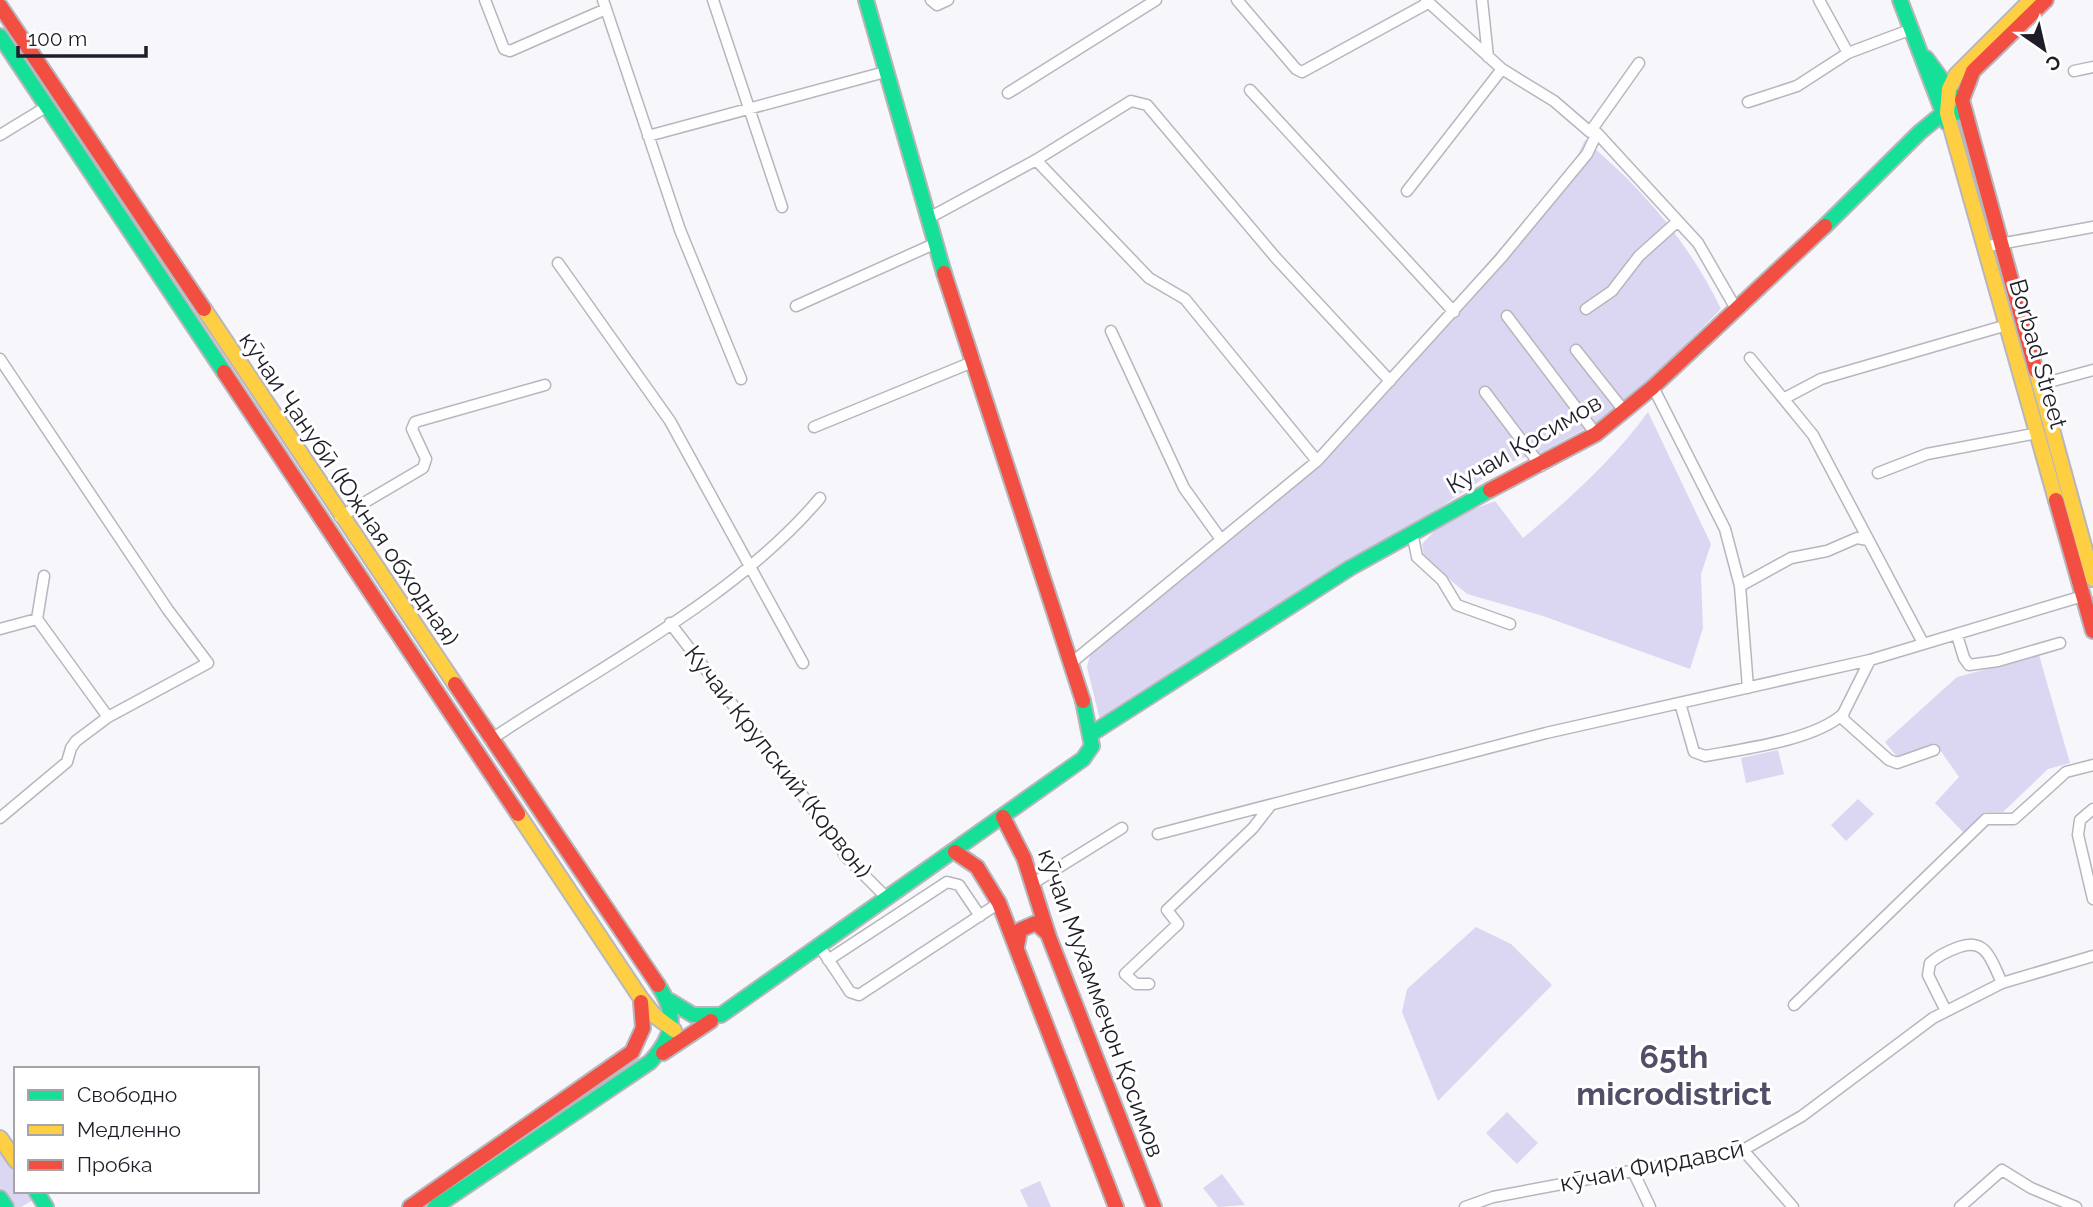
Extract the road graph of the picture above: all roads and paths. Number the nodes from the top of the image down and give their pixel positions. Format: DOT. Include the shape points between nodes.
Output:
graph roads {
  1 [pos="485,0"];
  2 [pos="713,0"];
  3 [pos="866,0"];
  4 [pos="931,0"];
  5 [pos="948,0"];
  6 [pos="1156,0"];
  7 [pos="1237,0"];
  8 [pos="1482,0"];
  9 [pos="1819,0"];
  10 [pos="1900,0"];
  11 [pos="2031,0"];
  12 [pos="2046,0"];
  13 [pos="1427,1"];
  14 [pos="604,4"];
  15 [pos="0,6"];
  16 [pos="0,36"];
  17 [pos="1917,41"];
  18 [pos="1848,53"];
  19 [pos="1973,55"];
  20 [pos="1488,57"];
  21 [pos="1639,63"];
  22 [pos="2093,67"];
  23 [pos="1502,69"];
  24 [pos="2074,71"];
  25 [pos="885,72"];
  26 [pos="1949,89"];
  27 [pos="1250,90"];
  28 [pos="1008,93"];
  29 [pos="1748,102"];
  30 [pos="46,107"];
  31 [pos="748,108"];
  32 [pos="1964,111"];
  33 [pos="1945,113"];
  34 [pos="1593,133"];
  35 [pos="0,135"];
  36 [pos="648,136"];
  37 [pos="1036,160"];
  38 [pos="1407,191"];
  39 [pos="1988,199"];
  40 [pos="1973,203"];
  41 [pos="782,207"];
  42 [pos="927,219"];
  43 [pos="1678,221"];
  44 [pos="2093,228"];
  45 [pos="2003,243"];
  46 [pos="934,244"];
  47 [pos="1983,247"];
  48 [pos="558,263"];
  49 [pos="796,306"];
  50 [pos="1735,307"];
  51 [pos="1586,309"];
  52 [pos="1454,312"];
  53 [pos="1507,316"];
  54 [pos="2007,325"];
  55 [pos="1111,331"];
  56 [pos="1576,350"];
  57 [pos="1750,358"];
  58 [pos="0,359"];
  59 [pos="975,361"];
  60 [pos="2093,370"];
  61 [pos="741,379"];
  62 [pos="1390,381"];
  63 [pos="545,385"];
  64 [pos="2038,385"];
  65 [pos="1653,387"];
  66 [pos="1485,392"];
  67 [pos="1785,398"];
  68 [pos="1625,412"];
  69 [pos="814,428"];
  70 [pos="2038,433"];
  71 [pos="1596,434"];
  72 [pos="1317,461"];
  73 [pos="1541,466"];
  74 [pos="1878,473"];
  75 [pos="820,498"];
  76 [pos="340,517"];
  77 [pos="1412,532"];
  78 [pos="1220,538"];
  79 [pos="1868,540"];
  80 [pos="752,565"];
  81 [pos="44,576"];
  82 [pos="2093,579"];
  83 [pos="1740,586"];
  84 [pos="2083,596"];
  85 [pos="37,619"];
  86 [pos="670,623"];
  87 [pos="1510,624"];
  88 [pos="0,629"];
  89 [pos="2093,631"];
  90 [pos="1957,635"];
  91 [pos="1923,643"];
  92 [pos="2060,643"];
  93 [pos="1870,660"];
  94 [pos="803,663"];
  95 [pos="1070,664"];
  96 [pos="1748,688"];
  97 [pos="1680,703"];
  98 [pos="1843,714"];
  99 [pos="108,717"];
  100 [pos="1091,734"];
  101 [pos="490,740"];
  102 [pos="1934,750"];
  103 [pos="2093,765"];
  104 [pos="1270,806"];
  105 [pos="2093,809"];
  106 [pos="1003,817"];
  107 [pos="0,818"];
  108 [pos="1122,828"];
  109 [pos="1158,834"];
  110 [pos="955,852"];
  111 [pos="1032,884"];
  112 [pos="2093,898"];
  113 [pos="888,899"];
  114 [pos="999,903"];
  115 [pos="980,916"];
  116 [pos="1049,937"];
  117 [pos="820,947"];
  118 [pos="1017,948"];
  119 [pos="2093,956"];
  120 [pos="828,960"];
  121 [pos="1149,984"];
  122 [pos="2002,984"];
  123 [pos="664,994"];
  124 [pos="640,997"];
  125 [pos="1794,1005"];
  126 [pos="1946,1012"];
  127 [pos="716,1018"];
  128 [pos="674,1030"];
  129 [pos="643,1037"];
  130 [pos="650,1062"];
  131 [pos="0,1138"];
  132 [pos="1743,1150"];
  133 [pos="14,1158"];
  134 [pos="1633,1171"];
  135 [pos="0,1198"];
  136 [pos="6,1207"];
  137 [pos="410,1207"];
  138 [pos="435,1207"];
  139 [pos="1116,1207"];
  140 [pos="1154,1207"];
  141 [pos="1465,1207"];
  142 [pos="1650,1207"];
  143 [pos="1793,1207"];
  144 [pos="1960,1207"];
  145 [pos="2076,1207"];
  1 -- 14 [label="street" via="504,49 510,51"];
  2 -- 31 [label="street"];
  3 -- 25 [label="main road"];
  4 -- 5 [label="street" via="937,5"];
  6 -- 28 [label="street"];
  7 -- 13 [label="street" via="1302,72"];
  8 -- 20 [label="street"];
  9 -- 18 [label="street"];
  10 -- 17 [label="main road"];
  11 -- 19 [label="main road"];
  12 -- 32 [label="main road" via="1973,71 1962,93"];
  13 -- 20 [label="street"];
  14 -- 36 [label="street"];
  15 -- 76 [label="main road, кӯчаи Ҷанубӣ (Южная обходная)"];
  16 -- 30 [label="main road, кӯчаи Ҷанубӣ (Южная обходная)"];
  17 -- 18 [label="street"];
  17 -- 19 [label="main road" via="1941,67"];
  17 -- 26 [label="main road"];
  17 -- 33 [label="main road"];
  18 -- 29 [label="street" via="1797,86"];
  19 -- 26 [label="main road"];
  20 -- 23 [label="street"];
  21 -- 34 [label="street"];
  22 -- 24 [label="street"];
  23 -- 34 [label="street" via="1554,101"];
  23 -- 38 [label="street"];
  25 -- 31 [label="street"];
  25 -- 42 [label="main road"];
  26 -- 32 [label="main road"];
  26 -- 33 [label="main road, Borbad Street"];
  27 -- 52 [label="street"];
  30 -- 35 [label="street"];
  30 -- 124 [label="main road, кӯчаи Ҷанубӣ (Южная обходная)"];
  31 -- 36 [label="street"];
  31 -- 41 [label="street"];
  32 -- 33 [label="main road"];
  32 -- 39 [label="main road"];
  33 -- 40 [label="main road, Borbad Street"];
  33 -- 50 [label="main road, Кучаи Қосимов"];
  34 -- 43 [label="street"];
  34 -- 52 [label="street" via="1587,154"];
  36 -- 61 [label="street" via="680,230"];
  37 -- 42 [label="street"];
  37 -- 62 [label="street" via="1131,101 1147,105 1276,258"];
  37 -- 72 [label="street" via="1149,278 1185,299"];
  39 -- 40 [label="main road" via="1981,205"];
  39 -- 45 [label="main road"];
  40 -- 47 [label="main road, Borbad Street"];
  42 -- 46 [label="main road"];
  43 -- 50 [label="street" via="1698,243"];
  43 -- 51 [label="street" via="1639,256 1612,291"];
  44 -- 45 [label="street"];
  45 -- 47 [label="street"];
  45 -- 64 [label="main road"];
  46 -- 49 [label="street"];
  46 -- 59 [label="main road"];
  47 -- 54 [label="main road, Borbad Street"];
  48 -- 80 [label="street" via="670,421"];
  50 -- 65 [label="main road, Кучаи Қосимов"];
  52 -- 62 [label="street"];
  53 -- 71 [label="street"];
  54 -- 67 [label="street" via="1821,379"];
  54 -- 70 [label="main road, Borbad Street"];
  55 -- 78 [label="street" via="1184,488"];
  56 -- 68 [label="street"];
  57 -- 67 [label="street"];
  58 -- 99 [label="street" via="208,663"];
  59 -- 69 [label="street"];
  59 -- 95 [label="main road"];
  60 -- 64 [label="street"];
  62 -- 72 [label="street"];
  63 -- 76 [label="street" via="415,422 412,429 426,459 423,468"];
  64 -- 82 [label="main road"];
  65 -- 68 [label="main road, Кучаи Қосимов"];
  65 -- 83 [label="street" via="1725,529"];
  66 -- 73 [label="street"];
  67 -- 79 [label="street" via="1813,435"];
  68 -- 71 [label="main road, Кучаи Қосимов"];
  70 -- 74 [label="street" via="1927,454"];
  70 -- 84 [label="main road, Borbad Street"];
  71 -- 73 [label="main road, Кучаи Қосимов"];
  72 -- 78 [label="street"];
  73 -- 77 [label="main road, Кучаи Қосимов"];
  75 -- 80 [label="street" via="780,543"];
  76 -- 101 [label="main road, кӯчаи Ҷанубӣ (Южная обходная)"];
  77 -- 87 [label="street" via="1417,557 1442,580 1457,605"];
  77 -- 100 [label="main road, Кучаи Қосимов"];
  78 -- 95 [label="street"];
  79 -- 83 [label="street" via="1857,538 1827,551 1791,558"];
  79 -- 91 [label="street"];
  80 -- 86 [label="street"];
  80 -- 94 [label="street"];
  81 -- 85 [label="street"];
  83 -- 96 [label="street"];
  84 -- 89 [label="main road, Borbad Street"];
  84 -- 90 [label="street"];
  85 -- 88 [label="street"];
  85 -- 99 [label="street"];
  86 -- 101 [label="street"];
  86 -- 113 [label="street, Кучаи Крупский (Корвон)" via="845,856"];
  90 -- 91 [label="street"];
  90 -- 92 [label="street" via="1969,665"];
  91 -- 93 [label="street"];
  93 -- 96 [label="street"];
  93 -- 98 [label="street"];
  95 -- 100 [label="main road"];
  96 -- 97 [label="street"];
  97 -- 98 [label="street" via="1694,752 1704,756 1810,732"];
  97 -- 104 [label="street" via="1546,733"];
  98 -- 102 [label="street" via="1844,720 1889,760 1898,763"];
  99 -- 107 [label="street" via="76,741 67,762"];
  100 -- 106 [label="main road" via="1092,746 1083,759"];
  101 -- 123 [label="main road, кӯчаи Ҷанубӣ (Южная обходная)"];
  103 -- 125 [label="street" via="2066,772 2014,819 1986,819"];
  104 -- 109 [label="street"];
  104 -- 121 [label="street" via="1167,910 1178,925 1125,974 1136,984"];
  105 -- 112 [label="street" via="2080,820 2078,835"];
  106 -- 110 [label="main road"];
  106 -- 111 [label="main road, кӯчаи Мухаммеҷон Қосимов"];
  108 -- 111 [label="street"];
  110 -- 113 [label="main road"];
  110 -- 114 [label="main road" via="979,867"];
  111 -- 116 [label="main road, кӯчаи Мухаммеҷон Қосимов"];
  113 -- 117 [label="main road"];
  114 -- 115 [label="street"];
  114 -- 118 [label="main road"];
  115 -- 120 [label="street" via="958,885 947,882"];
  115 -- 120 [label="street" via="859,995 850,992"];
  116 -- 118 [label="main road" via="1036,923 1028,924 1020,930"];
  116 -- 140 [label="main road, кӯчаи Мухаммеҷон Қосимов"];
  117 -- 120 [label="street"];
  117 -- 127 [label="main road"];
  118 -- 139 [label="main road"];
  119 -- 122 [label="street, кӯчаи Фирдавсӣ"];
  122 -- 126 [label="street, кӯчаи Фирдавсӣ"];
  122 -- 126 [label="street" via="1979,944 1939,955 1930,963 1928,975"];
  123 -- 127 [label="main road" via="682,1013"];
  123 -- 128 [label="main road" via="673,1012"];
  124 -- 128 [label="main road"];
  124 -- 129 [label="main road" via="645,1014"];
  126 -- 132 [label="street, кӯчаи Фирдавсӣ" via="1802,1116"];
  127 -- 128 [label="main road"];
  127 -- 130 [label="main road"];
  128 -- 129 [label="main road"];
  128 -- 130 [label="main road"];
  129 -- 137 [label="main road" via="632,1052"];
  130 -- 138 [label="main road"];
  131 -- 133 [label="main road"];
  132 -- 134 [label="street, кӯчаи Фирдавсӣ"];
  132 -- 143 [label="street"];
  134 -- 141 [label="street, кӯчаи Фирдавсӣ" via="1493,1196"];
  134 -- 142 [label="street"];
  135 -- 136 [label="main road"];
  144 -- 145 [label="street" via="2002,1170"];
}
